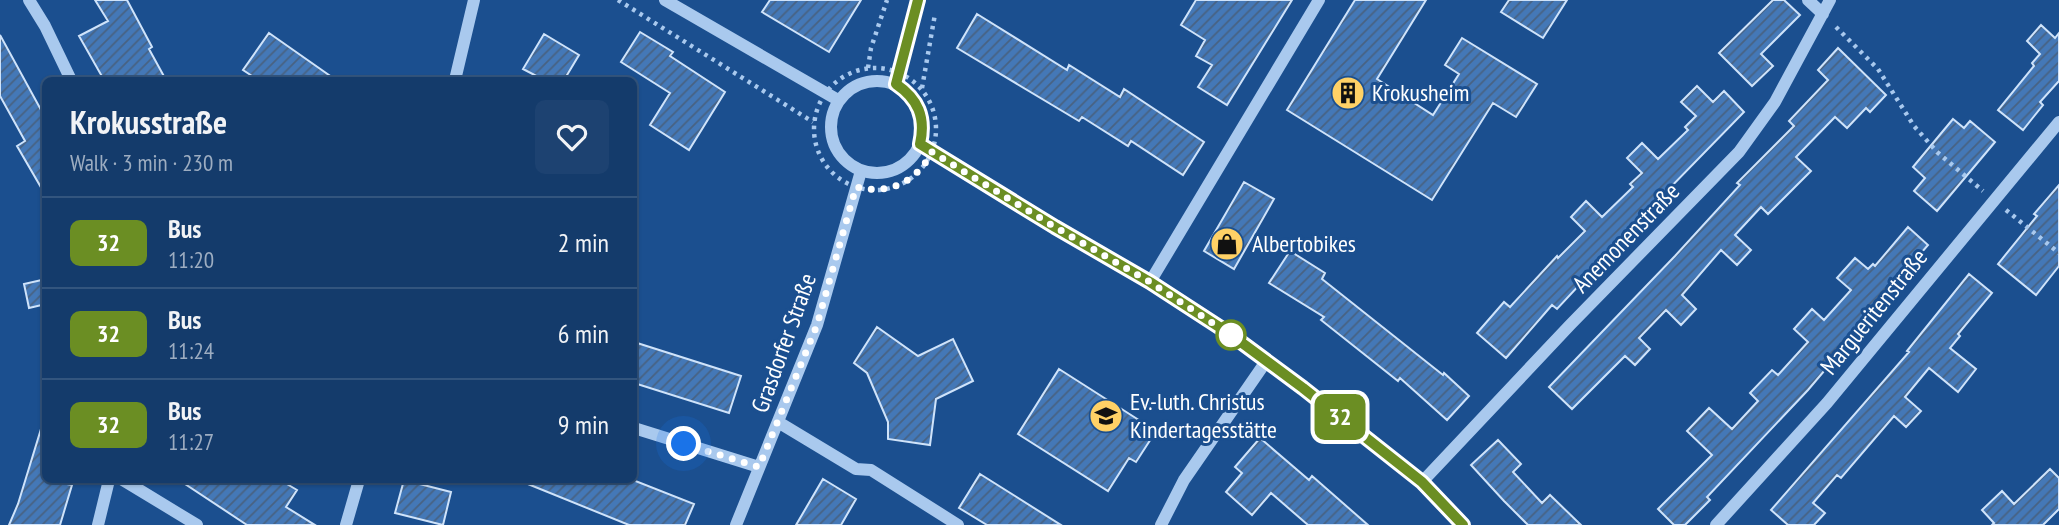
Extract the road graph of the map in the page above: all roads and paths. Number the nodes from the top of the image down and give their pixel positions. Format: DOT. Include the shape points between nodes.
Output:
graph roads {
  1 [pos="29,0"];
  2 [pos="474,0"];
  3 [pos="618,0"];
  4 [pos="665,0"];
  5 [pos="887,0"];
  6 [pos="918,0"];
  7 [pos="1319,0"];
  8 [pos="1808,0"];
  9 [pos="1830,0"];
  10 [pos="936,10"];
  11 [pos="1823,14"];
  12 [pos="868,68"];
  13 [pos="70,77"];
  14 [pos="456,77"];
  15 [pos="897,78"];
  16 [pos="921,89"];
  17 [pos="824,93"];
  18 [pos="838,100"];
  19 [pos="814,122"];
  20 [pos="2059,122"];
  21 [pos="920,144"];
  22 [pos="932,152"];
  23 [pos="861,171"];
  24 [pos="856,187"];
  25 [pos="1994,200"];
  26 [pos="2059,253"];
  27 [pos="1150,282"];
  28 [pos="1267,360"];
  29 [pos="778,422"];
  30 [pos="637,429"];
  31 [pos="759,467"];
  32 [pos="1422,482"];
  33 [pos="107,483"];
  34 [pos="128,483"];
  35 [pos="358,483"];
  36 [pos="98,525"];
  37 [pos="197,525"];
  38 [pos="346,525"];
  39 [pos="736,525"];
  40 [pos="958,525"];
  41 [pos="1161,525"];
  42 [pos="1463,525"];
  43 [pos="1716,525"];
  1 -- 13 [label="street"];
  2 -- 14 [label="street"];
  3 -- 19 [label="path"];
  4 -- 17 [label="street"];
  5 -- 12 [label="path"];
  6 -- 15 [label="street"];
  7 -- 27 [label="street"];
  8 -- 11 [label="street"];
  9 -- 11 [label="street, Anemonenstraße"];
  10 -- 16 [label="path"];
  11 -- 25 [label="path" via="1878,69 1914,126 1937,152"];
  11 -- 32 [label="street, Anemonenstraße" via="1776,102 1739,152"];
  12 -- 15 [label="path" via="884,68"];
  12 -- 17 [label="path" via="840,78"];
  15 -- 16 [label="path"];
  15 -- 18 [label="street" via="858,84"];
  15 -- 21 [label="street" via="922,116"];
  16 -- 22 [label="path" via="933,108"];
  17 -- 18 [label="street"];
  17 -- 19 [label="path"];
  18 -- 23 [label="street" via="830,132 835,149"];
  19 -- 24 [label="path" via="817,147 828,169"];
  20 -- 25 [label="street, Margueritenstraße"];
  21 -- 22 [label="street"];
  21 -- 23 [label="street" via="903,166 890,172"];
  22 -- 24 [label="path" via="918,173 895,187"];
  22 -- 27 [label="street"];
  23 -- 24 [label="street, Grasdorfer Straße"];
  24 -- 29 [label="street, Grasdorfer Straße" via="817,325"];
  25 -- 26 [label="path"];
  25 -- 43 [label="street, Margueritenstraße" via="1827,403"];
  27 -- 28 [label="street"];
  28 -- 32 [label="street"];
  28 -- 41 [label="street" via="1184,480"];
  29 -- 31 [label="street, Grasdorfer Straße"];
  29 -- 40 [label="street" via="856,469 872,470"];
  30 -- 31 [label="street"];
  31 -- 39 [label="street, Grasdorfer Straße"];
  32 -- 42 [label="street"];
  33 -- 36 [label="street"];
  34 -- 37 [label="street"];
  35 -- 38 [label="street"];
}
